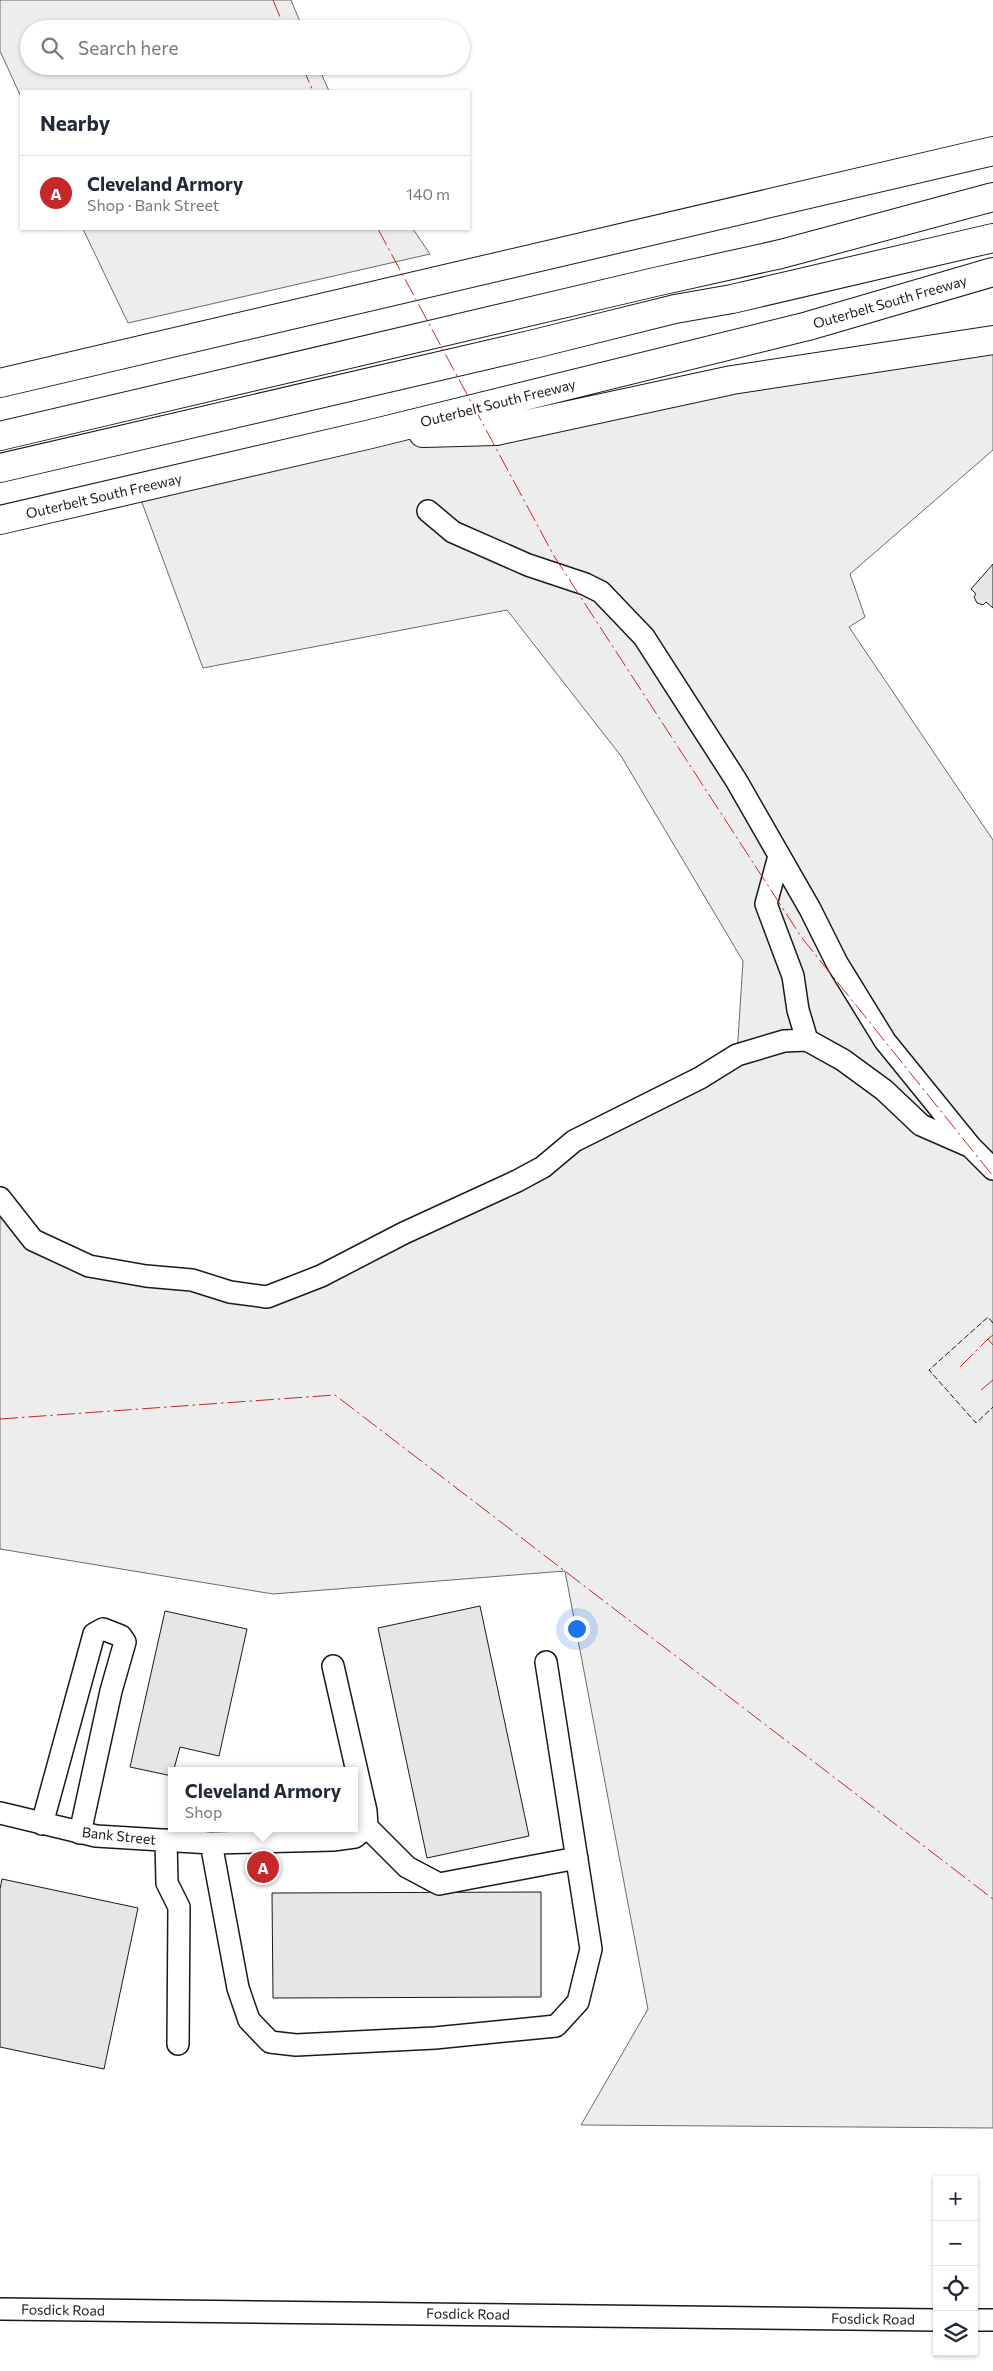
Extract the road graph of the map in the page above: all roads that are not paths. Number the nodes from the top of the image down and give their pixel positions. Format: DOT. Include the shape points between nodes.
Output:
graph roads {
  1 [pos="993,151"];
  2 [pos="993,197"];
  3 [pos="993,238"];
  4 [pos="993,272"];
  5 [pos="993,340"];
  6 [pos="0,383"];
  7 [pos="371,434"];
  8 [pos="0,436"];
  9 [pos="0,468"];
  10 [pos="428,511"];
  11 [pos="0,520"];
  12 [pos="779,856"];
  13 [pos="807,1040"];
  14 [pos="971,1147"];
  15 [pos="993,1169"];
  16 [pos="0,1198"];
  17 [pos="546,1662"];
  18 [pos="333,1666"];
  19 [pos="356,1767"];
  20 [pos="358,1776"];
  21 [pos="0,1814"];
  22 [pos="42,1824"];
  23 [pos="367,1827"];
  24 [pos="80,1833"];
  25 [pos="166,1840"];
  26 [pos="211,1843"];
  27 [pos="577,1858"];
  28 [pos="178,2044"];
  29 [pos="0,2309"];
  30 [pos="933,2320"];
  31 [pos="978,2320"];
  32 [pos="993,2320"];
  1 -- 6 [label="highway"];
  2 -- 8 [label="highway" via="781,254"];
  3 -- 9 [label="highway" via="732,299 675,309"];
  4 -- 7 [label="highway, Outerbelt South Freeway" via="808,326"];
  5 -- 7 [label="highway" via="732,380 496,431"];
  7 -- 11 [label="highway, Outerbelt South Freeway"];
  10 -- 12 [label="street" via="453,532 601,592 644,637 670,674"];
  12 -- 13 [label="street" via="766,904 793,976"];
  12 -- 14 [label="street" via="837,963 885,1040"];
  13 -- 14 [label="street" via="843,1060 884,1090 921,1125"];
  13 -- 16 [label="street" via="784,1041 737,1055 700,1078 574,1141 543,1166 517,1181 321,1276 267,1296 230,1292 192,1280 89,1266 33,1240"];
  14 -- 15 [label="street"];
  17 -- 27 [label="street"];
  18 -- 19 [label="street"];
  20 -- 23 [label="street"];
  21 -- 22 [label="street, Bank Street"];
  22 -- 24 [label="street, Bank Street"];
  22 -- 24 [label="street" via="94,1634 103,1629 121,1636 125,1642"];
  23 -- 26 [label="street, Bank Street" via="355,1837 334,1840"];
  23 -- 27 [label="street" via="406,1867 438,1884"];
  24 -- 25 [label="street, Bank Street"];
  25 -- 26 [label="street, Bank Street"];
  25 -- 28 [label="street" via="167,1883 179,1907"];
  26 -- 27 [label="street" via="238,1988 249,2020 270,2042 296,2045 435,2038 556,2026 578,2002 591,1949"];
  29 -- 30 [label="street, Fosdick Road"];
  31 -- 32 [label="street"];
}
